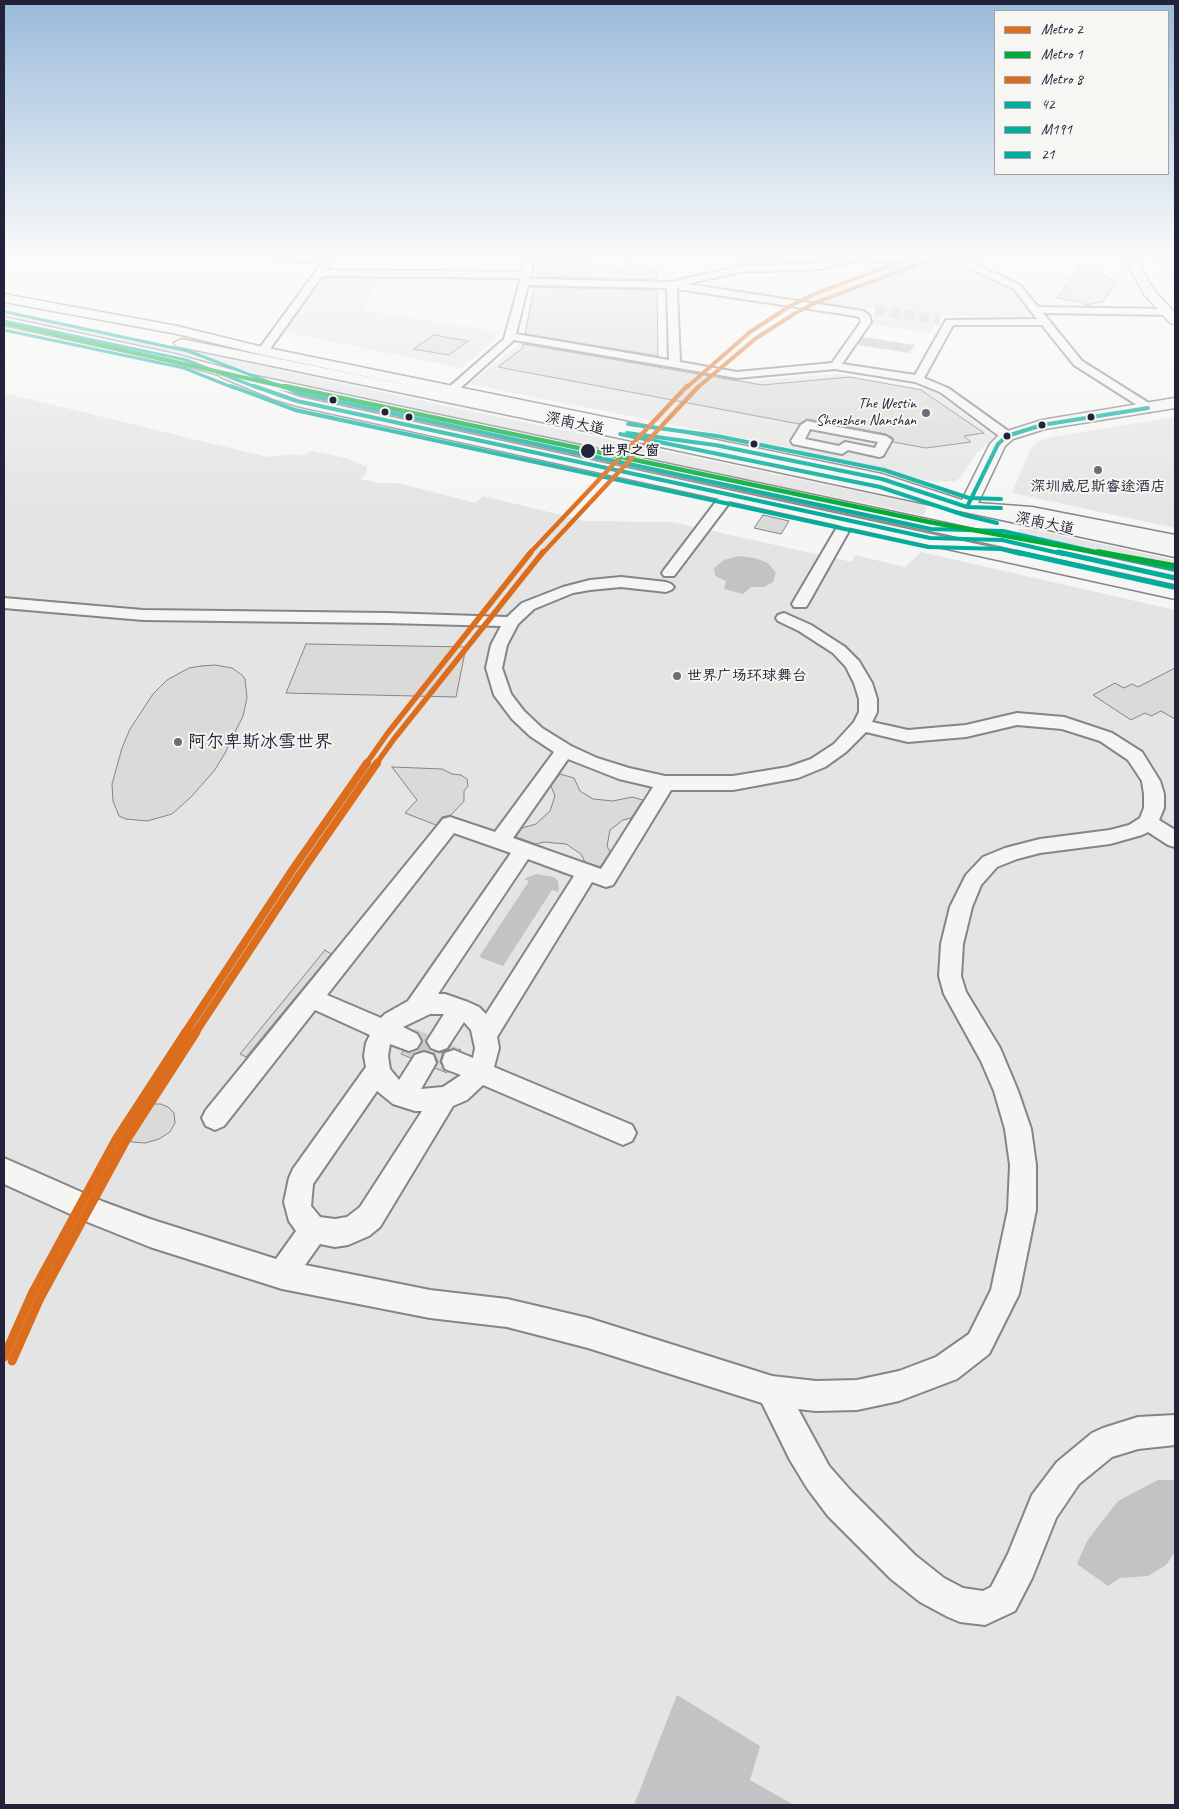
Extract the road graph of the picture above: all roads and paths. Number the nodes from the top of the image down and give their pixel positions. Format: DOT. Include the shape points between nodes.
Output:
graph roads {
  1 [pos="98,341"];
  2 [pos="193,341"];
  3 [pos="224,341"];
  4 [pos="270,341"];
  5 [pos="506,341"];
  6 [pos="541,341"];
  7 [pos="674,341"];
  8 [pos="852,341"];
  9 [pos="935,341"];
  10 [pos="1060,341"];
  11 [pos="263,351"];
  12 [pos="675,365"];
  13 [pos="835,366"];
  14 [pos="226,374"];
  15 [pos="918,379"];
  16 [pos="372,381"];
  17 [pos="453,390"];
  18 [pos="1175,403"];
  19 [pos="1148,408"];
  20 [pos="529,414"];
  21 [pos="448,421"];
  22 [pos="605,430"];
  23 [pos="1007,436"];
  24 [pos="886,440"];
  25 [pos="715,445"];
  26 [pos="533,451"];
  27 [pos="723,502"];
  28 [pos="967,507"];
  29 [pos="843,529"];
  30 [pos="930,538"];
  31 [pos="1002,540"];
  32 [pos="1175,541"];
  33 [pos="1175,551"];
  34 [pos="1175,578"];
  35 [pos="1175,593"];
  36 [pos="4,603"];
  37 [pos="800,604"];
  38 [pos="784,618"];
  39 [pos="511,622"];
  40 [pos="862,725"];
  41 [pos="565,750"];
  42 [pos="665,783"];
  43 [pos="1148,822"];
  44 [pos="1175,840"];
  45 [pos="500,841"];
  46 [pos="524,850"];
  47 [pos="587,873"];
  48 [pos="311,998"];
  49 [pos="416,1008"];
  50 [pos="460,1009"];
  51 [pos="385,1031"];
  52 [pos="485,1036"];
  53 [pos="409,1041"];
  54 [pos="439,1041"];
  55 [pos="454,1061"];
  56 [pos="424,1063"];
  57 [pos="378,1069"];
  58 [pos="479,1072"];
  59 [pos="402,1096"];
  60 [pos="444,1098"];
  61 [pos="215,1118"];
  62 [pos="623,1133"];
  63 [pos="4,1171"];
  64 [pos="314,1229"];
  65 [pos="282,1275"];
  66 [pos="772,1391"];
  67 [pos="1175,1430"];
  1 -- 14 [label="main road, 深南大道" via="175,358"];
  2 -- 16 [label="main road, 深南大道"];
  3 -- 11 [label="main road"];
  4 -- 11 [label="street"];
  5 -- 17 [label="street"];
  6 -- 12 [label="street"];
  7 -- 12 [label="street"];
  8 -- 13 [label="street"];
  9 -- 15 [label="street"];
  10 -- 19 [label="street" via="1082,367"];
  11 -- 16 [label="main road"];
  11 -- 17 [label="main road"];
  12 -- 13 [label="street" via="742,376"];
  13 -- 15 [label="street"];
  14 -- 21 [label="main road, 深南大道"];
  14 -- 26 [label="main road" via="297,401"];
  15 -- 23 [label="street" via="944,390"];
  16 -- 20 [label="main road, 深南大道"];
  17 -- 20 [label="main road"];
  17 -- 25 [label="main road"];
  18 -- 19 [label="main road"];
  19 -- 23 [label="main road" via="1042,425"];
  20 -- 22 [label="main road, 深南大道"];
  21 -- 26 [label="main road"];
  21 -- 31 [label="main road, 深南大道"];
  22 -- 25 [label="main road"];
  22 -- 28 [label="main road, 深南大道"];
  23 -- 28 [label="main road" via="998,444"];
  24 -- 24 [label="street" via="808,426 797,441 879,453"];
  25 -- 28 [label="main road" via="882,479"];
  26 -- 30 [label="main road"];
  27 -- 39 [label="street" via="668,580 621,582 568,590 528,606"];
  28 -- 32 [label="main road" via="1032,512"];
  28 -- 33 [label="main road, 深南大道"];
  29 -- 37 [label="street"];
  30 -- 31 [label="main road"];
  30 -- 35 [label="main road"];
  31 -- 34 [label="main road, 深南大道"];
  36 -- 39 [label="street" via="143,615"];
  38 -- 40 [label="street" via="821,638 853,665 868,699 868,712"];
  39 -- 41 [label="street" via="499,645 494,668 504,695 536,732"];
  40 -- 42 [label="street" via="840,748 818,763 791,773 733,783"];
  40 -- 43 [label="street" via="908,736 966,731 1017,720 1064,723 1089,730 1135,756 1143,768 1154,794 1154,808"];
  41 -- 42 [label="street" via="626,774"];
  41 -- 45 [label="street"];
  42 -- 47 [label="street" via="606,879"];
  43 -- 44 [label="street"];
  43 -- 66 [label="street" via="1135,830 1110,837 1012,852 990,862 973,881 961,907 952,944 952,985 991,1056 1006,1091 1018,1128 1022,1165 1022,1210 1005,1294 978,1344 946,1368 899,1386 857,1395 824,1396"];
  45 -- 46 [label="street"];
  45 -- 48 [label="street" via="450,824"];
  46 -- 47 [label="street"];
  46 -- 49 [label="street"];
  47 -- 52 [label="street"];
  48 -- 51 [label="street"];
  48 -- 61 [label="street"];
  49 -- 50 [label="street" via="445,1004"];
  49 -- 51 [label="street" via="393,1021"];
  50 -- 52 [label="street" via="480,1024"];
  50 -- 54 [label="street"];
  51 -- 53 [label="street"];
  51 -- 57 [label="street" via="378,1043"];
  52 -- 58 [label="street" via="486,1054"];
  55 -- 58 [label="street"];
  56 -- 59 [label="street"];
  57 -- 59 [label="street" via="391,1089"];
  57 -- 64 [label="street" via="302,1178 298,1190 299,1212"];
  58 -- 60 [label="street" via="458,1092"];
  58 -- 62 [label="street"];
  59 -- 60 [label="street" via="415,1100"];
  60 -- 64 [label="street" via="370,1217 348,1231 324,1233"];
  63 -- 65 [label="street" via="150,1234"];
  64 -- 65 [label="street"];
  65 -- 66 [label="street" via="430,1304 507,1313 588,1334"];
  66 -- 67 [label="street" via="805,1456 840,1504 903,1567 932,1590 960,1605 985,1608 1003,1599 1044,1507 1068,1473 1103,1444 1138,1433"];
}
